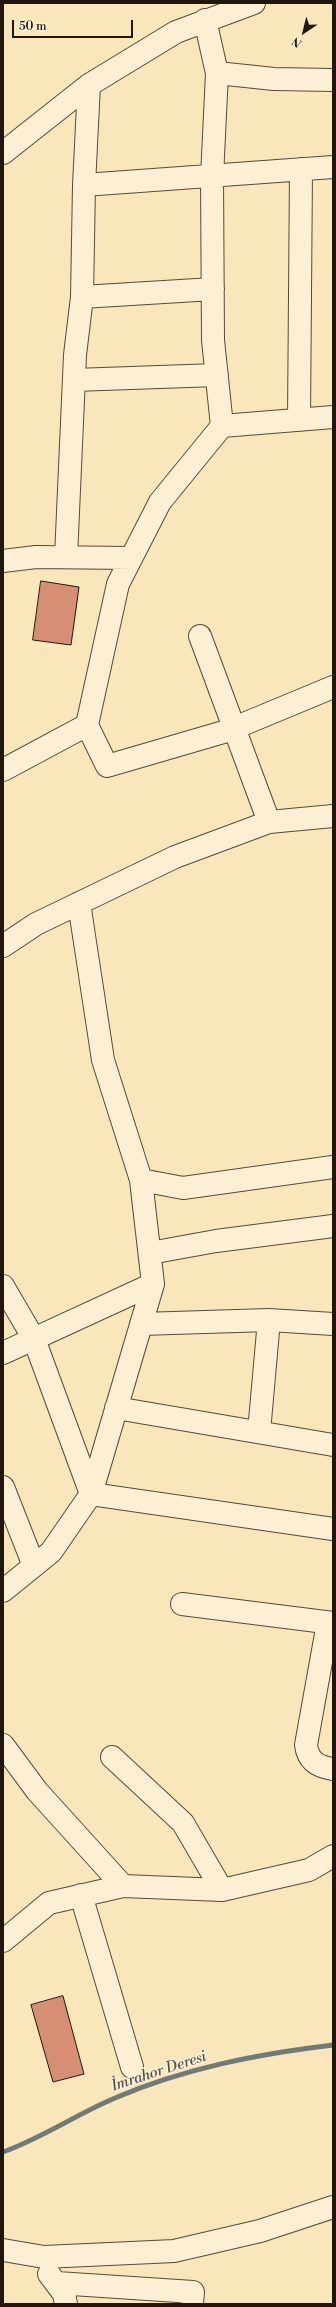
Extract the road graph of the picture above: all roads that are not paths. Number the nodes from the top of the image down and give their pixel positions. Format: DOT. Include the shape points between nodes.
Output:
graph roads {
  1 [pos="254,3"];
  2 [pos="205,20"];
  3 [pos="216,73"];
  4 [pos="333,80"];
  5 [pos="89,85"];
  6 [pos="3,153"];
  7 [pos="333,167"];
  8 [pos="301,169"];
  9 [pos="212,177"];
  10 [pos="84,185"];
  11 [pos="213,289"];
  12 [pos="82,297"];
  13 [pos="217,375"];
  14 [pos="74,380"];
  15 [pos="333,417"];
  16 [pos="299,420"];
  17 [pos="222,426"];
  18 [pos="66,557"];
  19 [pos="131,558"];
  20 [pos="3,561"];
  21 [pos="200,636"];
  22 [pos="333,687"];
  23 [pos="87,725"];
  24 [pos="235,728"];
  25 [pos="3,770"];
  26 [pos="333,816"];
  27 [pos="269,822"];
  28 [pos="79,903"];
  29 [pos="3,946"];
  30 [pos="333,1167"];
  31 [pos="141,1180"];
  32 [pos="333,1226"];
  33 [pos="150,1253"];
  34 [pos="153,1284"];
  35 [pos="3,1286"];
  36 [pos="269,1320"];
  37 [pos="141,1324"];
  38 [pos="333,1324"];
  39 [pos="34,1339"];
  40 [pos="3,1353"];
  41 [pos="116,1408"];
  42 [pos="259,1432"];
  43 [pos="333,1445"];
  44 [pos="3,1487"];
  45 [pos="91,1494"];
  46 [pos="333,1529"];
  47 [pos="34,1566"];
  48 [pos="3,1591"];
  49 [pos="182,1604"];
  50 [pos="330,1623"];
  51 [pos="3,1745"];
  52 [pos="112,1757"];
  53 [pos="333,1769"];
  54 [pos="330,1860"];
  55 [pos="123,1886"];
  56 [pos="222,1890"];
  57 [pos="81,1895"];
  58 [pos="3,1941"];
  59 [pos="132,2067"];
  60 [pos="333,2207"];
  61 [pos="3,2250"];
  62 [pos="44,2257"];
  63 [pos="57,2283"];
  64 [pos="66,2304"];
  65 [pos="192,2304"];
  1 -- 2 [label="street"];
  2 -- 3 [label="street"];
  2 -- 5 [label="street" via="176,32"];
  3 -- 4 [label="street" via="274,79"];
  3 -- 9 [label="street"];
  5 -- 6 [label="street"];
  5 -- 10 [label="street"];
  7 -- 8 [label="street"];
  8 -- 9 [label="street"];
  8 -- 16 [label="street"];
  9 -- 10 [label="street"];
  9 -- 11 [label="street"];
  10 -- 12 [label="street"];
  11 -- 12 [label="street"];
  11 -- 13 [label="street" via="213,340"];
  12 -- 14 [label="street"];
  13 -- 14 [label="street"];
  13 -- 17 [label="street"];
  14 -- 18 [label="street"];
  15 -- 16 [label="street"];
  16 -- 17 [label="street"];
  17 -- 19 [label="street" via="160,502"];
  18 -- 19 [label="street"];
  18 -- 20 [label="street"];
  19 -- 23 [label="street" via="118,584"];
  21 -- 24 [label="street"];
  22 -- 24 [label="street"];
  23 -- 24 [label="street" via="107,766"];
  23 -- 25 [label="street"];
  24 -- 27 [label="street"];
  26 -- 27 [label="street"];
  27 -- 28 [label="street" via="175,857"];
  28 -- 29 [label="street" via="36,924"];
  28 -- 31 [label="street" via="103,1060"];
  30 -- 31 [label="street" via="183,1188"];
  31 -- 33 [label="street"];
  32 -- 33 [label="street" via="216,1240"];
  33 -- 34 [label="street"];
  34 -- 37 [label="street"];
  34 -- 39 [label="street"];
  35 -- 39 [label="street"];
  36 -- 37 [label="street"];
  36 -- 38 [label="street"];
  36 -- 42 [label="street"];
  37 -- 41 [label="street"];
  39 -- 40 [label="street"];
  39 -- 45 [label="street"];
  41 -- 42 [label="street"];
  41 -- 45 [label="street"];
  42 -- 43 [label="street"];
  44 -- 47 [label="street"];
  45 -- 46 [label="street"];
  45 -- 47 [label="street" via="51,1552"];
  47 -- 48 [label="street"];
  49 -- 50 [label="street"];
  50 -- 53 [label="street" via="306,1744 313,1762"];
  51 -- 55 [label="street" via="37,1791"];
  52 -- 56 [label="street" via="183,1822"];
  54 -- 56 [label="street" via="309,1870"];
  55 -- 56 [label="street"];
  55 -- 57 [label="street"];
  57 -- 58 [label="street" via="49,1903"];
  57 -- 59 [label="street"];
  60 -- 62 [label="street" via="260,2231 174,2251"];
  61 -- 62 [label="street"];
  62 -- 63 [label="street" via="50,2275"];
  63 -- 64 [label="street" via="64,2294"];
  63 -- 65 [label="street" via="193,2292"];
}
